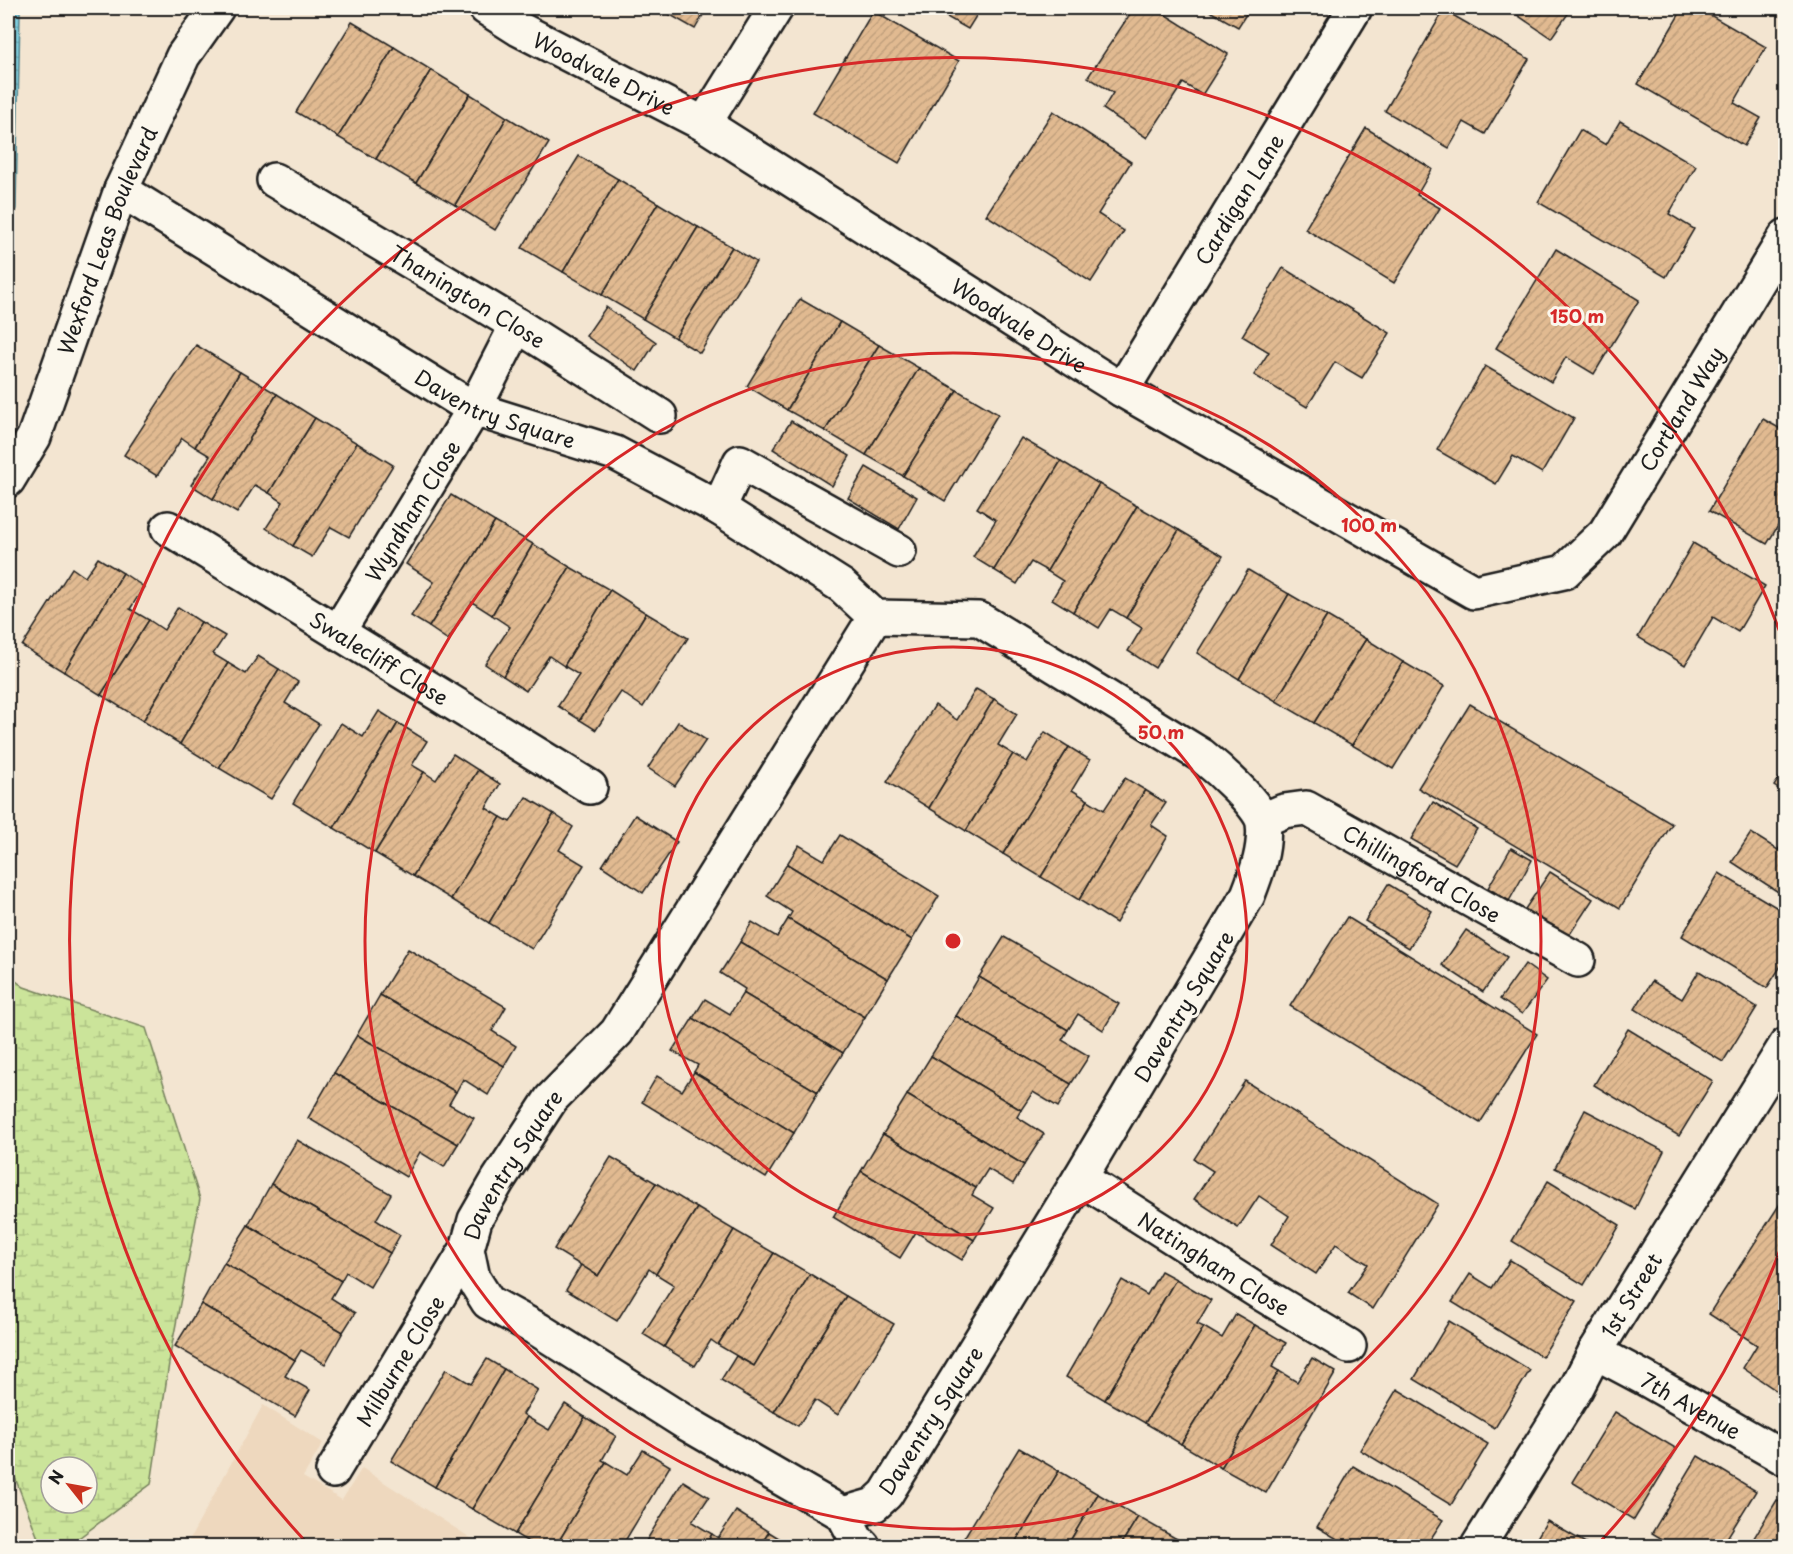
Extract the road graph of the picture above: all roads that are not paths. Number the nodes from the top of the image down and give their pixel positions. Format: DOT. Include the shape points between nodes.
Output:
graph roads {
  1 [pos="217,8"];
  2 [pos="486,8"];
  3 [pos="776,8"];
  4 [pos="1355,8"];
  5 [pos="704,124"];
  6 [pos="274,180"];
  7 [pos="121,190"];
  8 [pos="1785,236"];
  9 [pos="517,325"];
  10 [pos="1122,390"];
  11 [pos="474,409"];
  12 [pos="660,416"];
  13 [pos="8,480"];
  14 [pos="719,508"];
  15 [pos="168,528"];
  16 [pos="899,550"];
  17 [pos="1564,572"];
  18 [pos="875,617"];
  19 [pos="338,632"];
  20 [pos="590,787"];
  21 [pos="1263,820"];
  22 [pos="1578,960"];
  23 [pos="1785,1044"];
  24 [pos="1080,1178"];
  25 [pos="467,1249"];
  26 [pos="1349,1346"];
  27 [pos="1595,1353"];
  28 [pos="1785,1459"];
  29 [pos="333,1471"];
  30 [pos="843,1514"];
  31 [pos="863,1546"];
  32 [pos="1478,1546"];
  1 -- 7 [label="street, Wexford Leas Boulevard" via="183,56"];
  2 -- 5 [label="street, Woodvale Drive" via="519,29"];
  3 -- 5 [label="street"];
  4 -- 10 [label="street, Cardigan Lane"];
  5 -- 10 [label="street, Woodvale Drive"];
  6 -- 9 [label="street, Thanington Close"];
  7 -- 11 [label="street, Daventry Square"];
  7 -- 13 [label="street, Wexford Leas Boulevard" via="34,437"];
  8 -- 17 [label="street, Cortland Way" via="1605,533"];
  9 -- 11 [label="street, Wyndham Close"];
  9 -- 12 [label="street, Thanington Close"];
  10 -- 17 [label="street, Woodvale Drive" via="1474,592"];
  11 -- 14 [label="street, Daventry Square" via="615,453"];
  11 -- 19 [label="street, Wyndham Close"];
  14 -- 16 [label="street" via="740,462"];
  14 -- 18 [label="street, Daventry Square" via="842,586"];
  15 -- 19 [label="street, Swalecliff Close"];
  18 -- 21 [label="street" via="979,619 1201,755 1227,775"];
  18 -- 25 [label="street, Daventry Square" via="617,1032 550,1099 475,1220"];
  19 -- 20 [label="street, Swalecliff Close"];
  21 -- 22 [label="street, Chillingford Close" via="1284,811 1306,808"];
  21 -- 24 [label="street, Daventry Square" via="1259,863 1248,895"];
  23 -- 27 [label="street, 1st Street"];
  24 -- 26 [label="street, Natingham Close"];
  24 -- 30 [label="street, Daventry Square" via="886,1494 874,1505"];
  25 -- 29 [label="street, Milburne Close"];
  25 -- 30 [label="street, Daventry Square" via="473,1278 488,1302"];
  27 -- 28 [label="street, 7th Avenue"];
  27 -- 32 [label="street, 1st Street"];
  30 -- 31 [label="street"];
}
